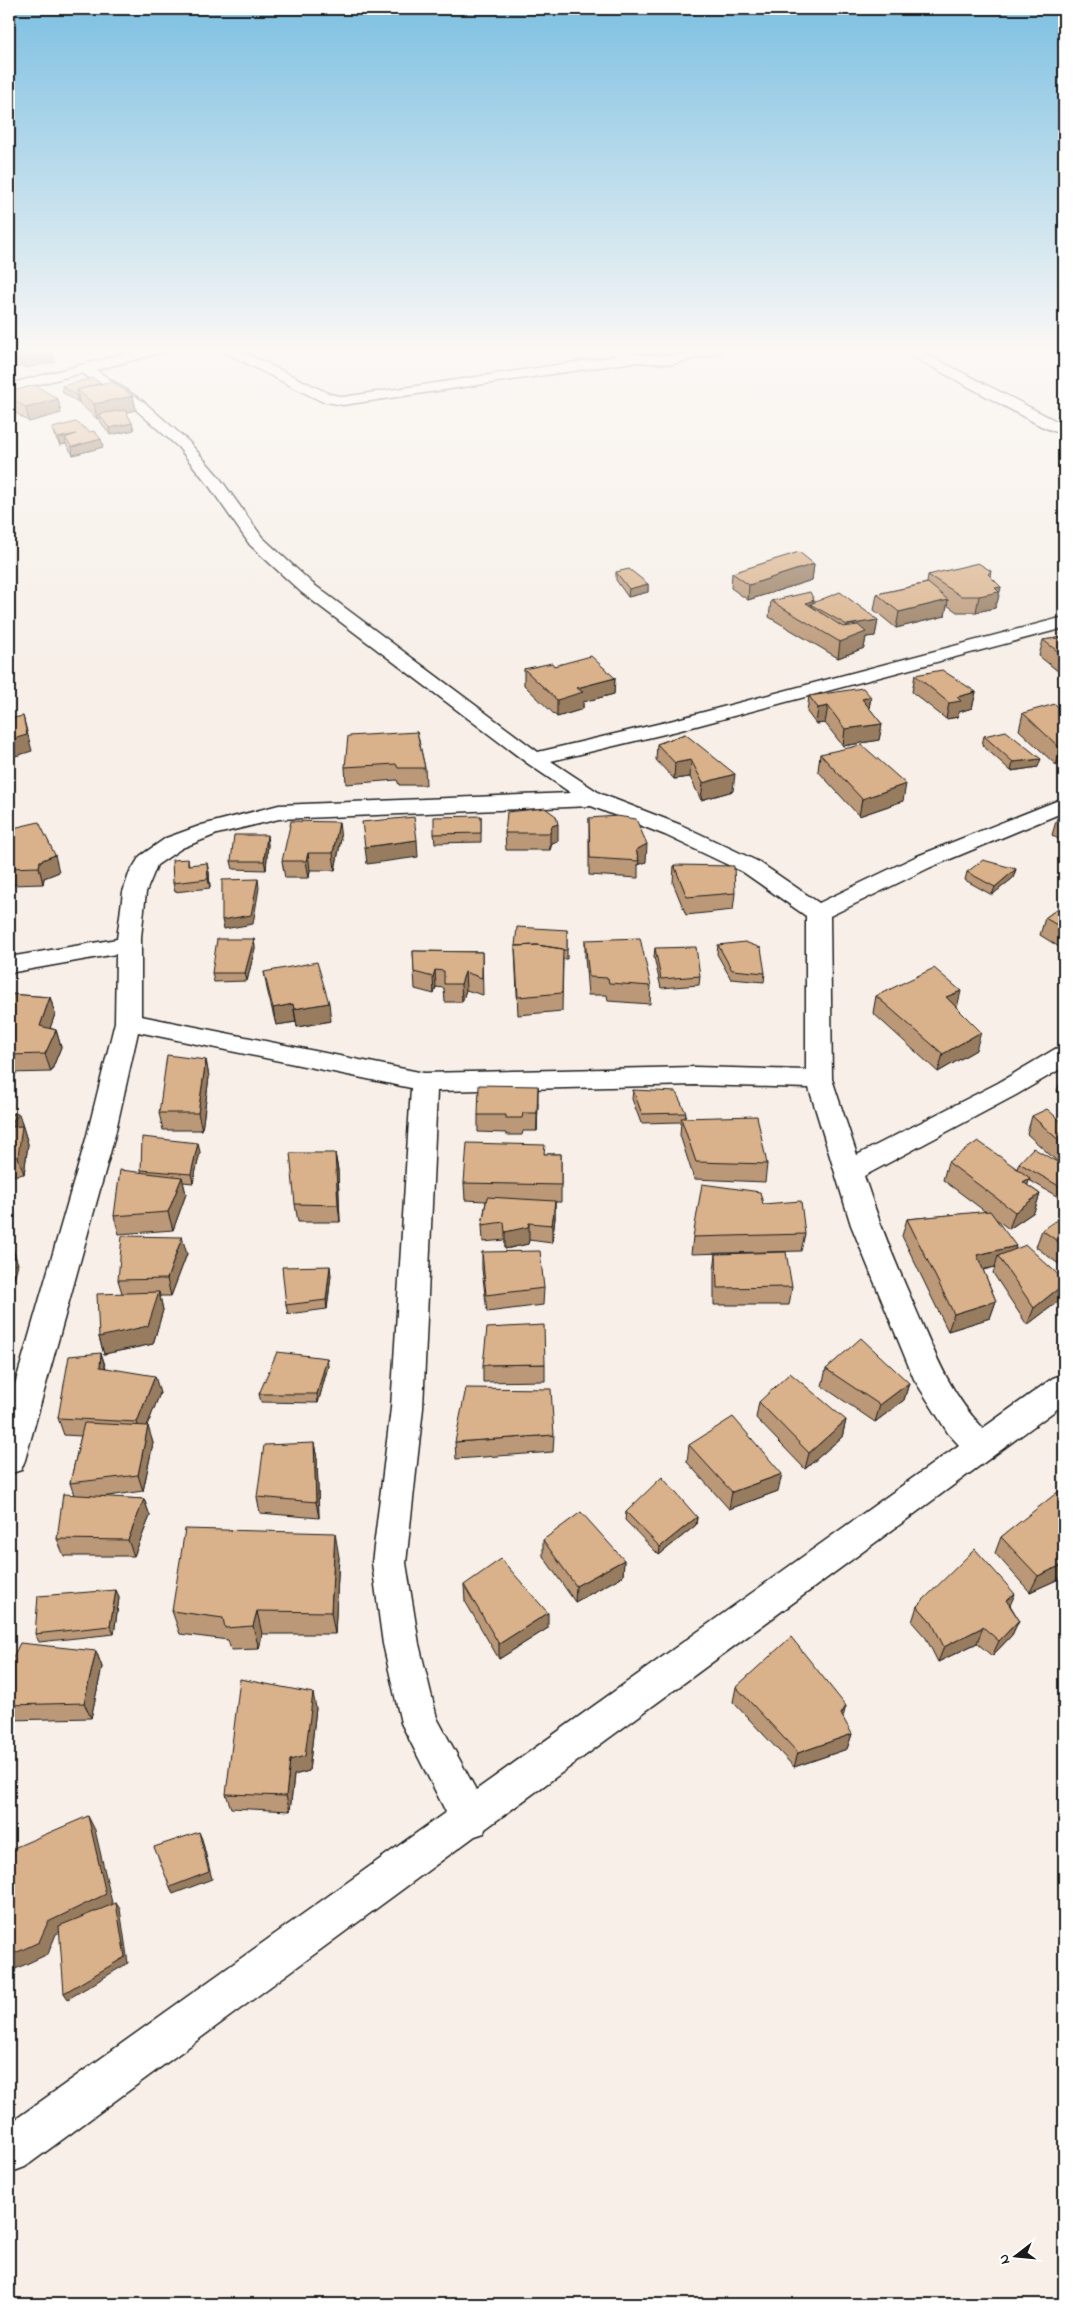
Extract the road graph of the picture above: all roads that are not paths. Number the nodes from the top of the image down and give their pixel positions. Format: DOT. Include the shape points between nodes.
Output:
graph roads {
  1 [pos="194,457"];
  2 [pos="1064,622"];
  3 [pos="534,760"];
  4 [pos="594,798"];
  5 [pos="1064,804"];
  6 [pos="818,912"];
  7 [pos="129,944"];
  8 [pos="9,964"];
  9 [pos="128,1022"];
  10 [pos="1064,1055"];
  11 [pos="819,1079"];
  12 [pos="424,1082"];
  13 [pos="850,1171"];
  14 [pos="1064,1387"];
  15 [pos="980,1446"];
  16 [pos="9,1460"];
  17 [pos="470,1819"];
  18 [pos="9,2151"];
  1 -- 3 [label="street" via="256,541 307,588"];
  2 -- 3 [label="street"];
  3 -- 4 [label="street"];
  4 -- 6 [label="street" via="751,867"];
  4 -- 7 [label="street" via="279,812 235,822 164,848 147,862 137,878 133,896"];
  5 -- 6 [label="street" via="923,862"];
  6 -- 11 [label="street"];
  7 -- 8 [label="street"];
  7 -- 9 [label="street"];
  9 -- 12 [label="street"];
  9 -- 16 [label="street" via="100,1139"];
  10 -- 13 [label="street" via="1007,1089"];
  11 -- 12 [label="street" via="695,1076"];
  11 -- 13 [label="street"];
  12 -- 17 [label="street" via="407,1408 389,1564 401,1644 420,1723"];
  13 -- 15 [label="street" via="865,1226 930,1380 959,1424"];
  14 -- 15 [label="street"];
  15 -- 17 [label="street"];
  17 -- 18 [label="street"];
}
